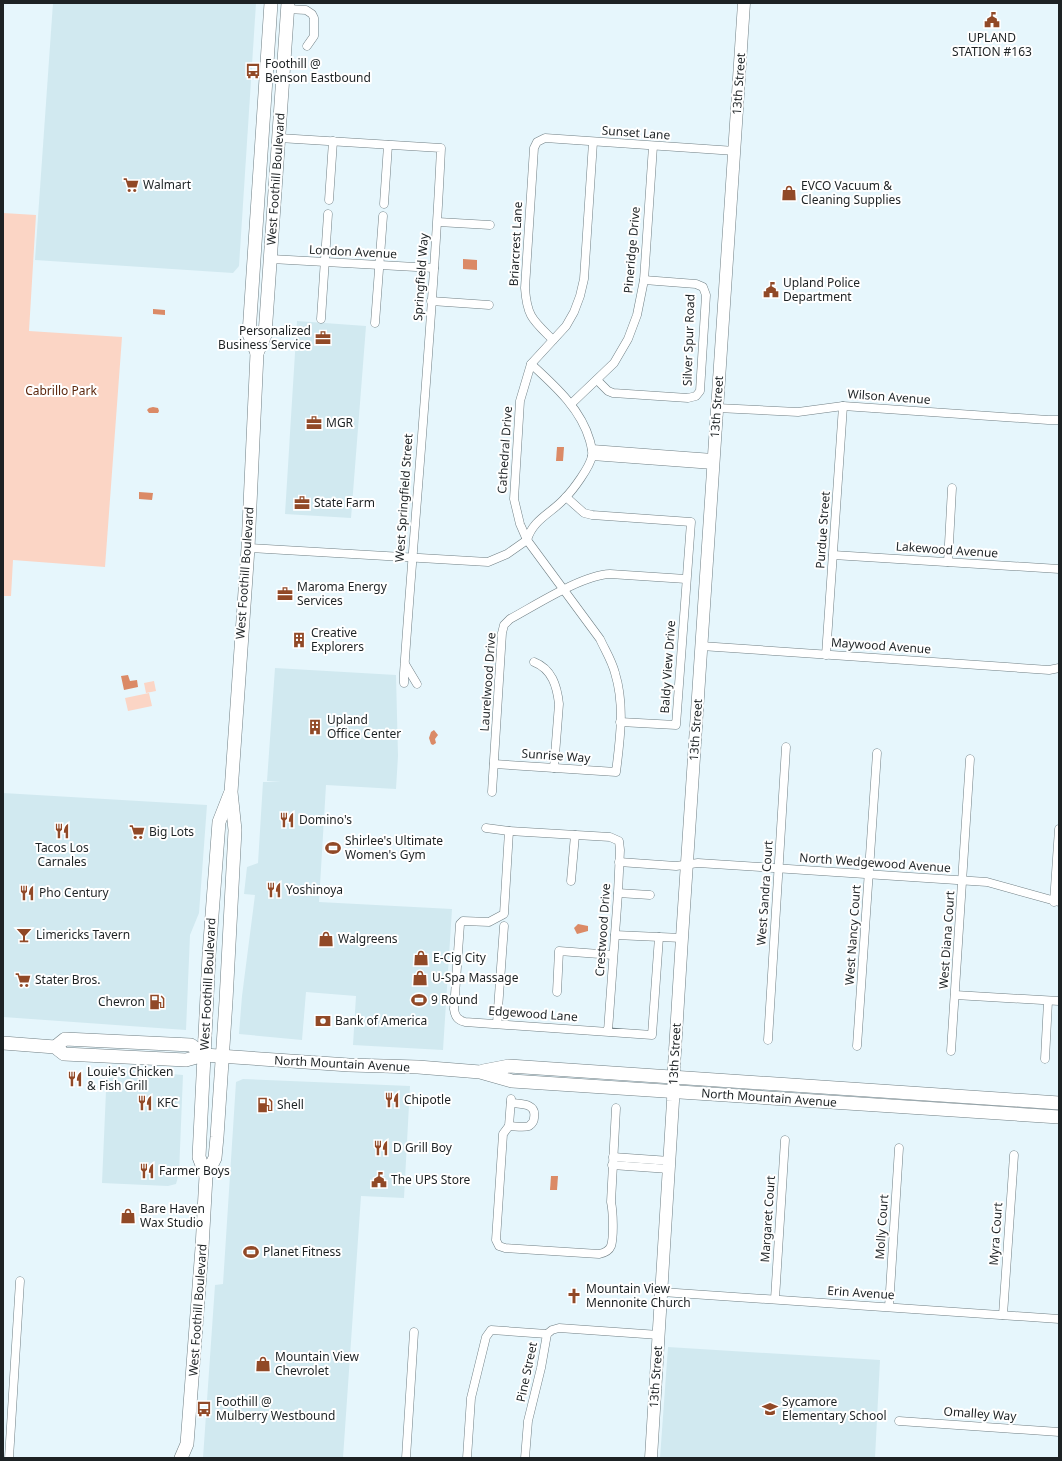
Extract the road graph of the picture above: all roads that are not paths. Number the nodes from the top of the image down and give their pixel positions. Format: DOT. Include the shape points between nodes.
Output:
graph roads {
  1 [pos="271,3"];
  2 [pos="744,3"];
  3 [pos="288,6"];
  4 [pos="307,46"];
  5 [pos="268,49"];
  6 [pos="262,134"];
  7 [pos="279,138"];
  8 [pos="332,141"];
  9 [pos="537,142"];
  10 [pos="593,142"];
  11 [pos="388,145"];
  12 [pos="653,146"];
  13 [pos="735,151"];
  14 [pos="276,195"];
  15 [pos="329,200"];
  16 [pos="384,204"];
  17 [pos="328,214"];
  18 [pos="383,216"];
  19 [pos="438,222"];
  20 [pos="490,225"];
  21 [pos="271,259"];
  22 [pos="325,262"];
  23 [pos="380,265"];
  24 [pos="434,268"];
  25 [pos="254,279"];
  26 [pos="644,280"];
  27 [pos="431,301"];
  28 [pos="489,305"];
  29 [pos="321,319"];
  30 [pos="375,323"];
  31 [pos="266,330"];
  32 [pos="429,334"];
  33 [pos="553,340"];
  34 [pos="257,353"];
  35 [pos="532,364"];
  36 [pos="597,380"];
  37 [pos="571,404"];
  38 [pos="843,406"];
  39 [pos="717,408"];
  40 [pos="1059,420"];
  41 [pos="592,453"];
  42 [pos="713,462"];
  43 [pos="952,488"];
  44 [pos="566,497"];
  45 [pos="527,540"];
  46 [pos="248,548"];
  47 [pos="833,555"];
  48 [pos="412,558"];
  49 [pos="948,562"];
  50 [pos="1059,569"];
  51 [pos="686,579"];
  52 [pos="563,591"];
  53 [pos="701,646"];
  54 [pos="826,655"];
  55 [pos="534,662"];
  56 [pos="404,664"];
  57 [pos="1059,668"];
  58 [pos="404,683"];
  59 [pos="416,684"];
  60 [pos="620,722"];
  61 [pos="786,747"];
  62 [pos="877,753"];
  63 [pos="970,759"];
  64 [pos="494,764"];
  65 [pos="554,768"];
  66 [pos="616,772"];
  67 [pos="231,792"];
  68 [pos="492,792"];
  69 [pos="486,828"];
  70 [pos="1059,829"];
  71 [pos="510,831"];
  72 [pos="575,835"];
  73 [pos="619,862"];
  74 [pos="687,864"];
  75 [pos="778,868"];
  76 [pos="869,874"];
  77 [pos="571,881"];
  78 [pos="963,881"];
  79 [pos="618,893"];
  80 [pos="650,895"];
  81 [pos="1057,902"];
  82 [pos="504,926"];
  83 [pos="615,935"];
  84 [pos="658,937"];
  85 [pos="682,938"];
  86 [pos="613,955"];
  87 [pos="557,992"];
  88 [pos="955,995"];
  89 [pos="1048,1001"];
  90 [pos="1059,1001"];
  91 [pos="497,1023"];
  92 [pos="608,1031"];
  93 [pos="768,1040"];
  94 [pos="3,1043"];
  95 [pos="857,1046"];
  96 [pos="951,1051"];
  97 [pos="204,1055"];
  98 [pos="222,1056"];
  99 [pos="1045,1059"];
  100 [pos="480,1072"];
  101 [pos="673,1078"];
  102 [pos="673,1092"];
  103 [pos="1059,1103"];
  104 [pos="616,1108"];
  105 [pos="1059,1117"];
  106 [pos="509,1126"];
  107 [pos="785,1140"];
  108 [pos="899,1148"];
  109 [pos="1014,1155"];
  110 [pos="612,1161"];
  111 [pos="669,1165"];
  112 [pos="206,1176"];
  113 [pos="20,1281"];
  114 [pos="662,1292"];
  115 [pos="775,1299"];
  116 [pos="888,1307"];
  117 [pos="1003,1315"];
  118 [pos="1059,1319"];
  119 [pos="414,1332"];
  120 [pos="547,1334"];
  121 [pos="659,1335"];
  122 [pos="899,1421"];
  123 [pos="1059,1432"];
  124 [pos="187,1444"];
  125 [pos="9,1458"];
  126 [pos="181,1458"];
  127 [pos="191,1458"];
  128 [pos="406,1458"];
  129 [pos="466,1458"];
  130 [pos="525,1458"];
  131 [pos="651,1458"];
  1 -- 5 [label="main road, West Foothill Boulevard"];
  2 -- 13 [label="street, 13th Street"];
  3 -- 4 [label="street" via="306,10 314,18 314,36"];
  3 -- 7 [label="main road, West Foothill Boulevard"];
  5 -- 6 [label="main road, West Foothill Boulevard"];
  5 -- 7 [label="main road" via="274,66 272,132"];
  6 -- 14 [label="main road" via="270,140 270,179"];
  6 -- 25 [label="main road, West Foothill Boulevard"];
  7 -- 8 [label="street"];
  7 -- 14 [label="main road, West Foothill Boulevard"];
  8 -- 11 [label="street"];
  8 -- 15 [label="street"];
  9 -- 10 [label="street, Sunset Lane" via="546,138"];
  9 -- 33 [label="street, Briarcrest Lane" via="534,148 526,305 532,318"];
  10 -- 12 [label="street, Sunset Lane"];
  10 -- 33 [label="street, Cathedral Drive" via="584,279 574,312"];
  11 -- 16 [label="street"];
  11 -- 19 [label="street, Springfield Way" via="441,148"];
  12 -- 13 [label="street, Sunset Lane"];
  12 -- 26 [label="street, Pineridge Drive"];
  13 -- 39 [label="street, 13th Street"];
  14 -- 21 [label="main road, West Foothill Boulevard"];
  17 -- 22 [label="street"];
  18 -- 23 [label="street"];
  19 -- 20 [label="street"];
  19 -- 24 [label="street, Springfield Way"];
  21 -- 22 [label="street, London Avenue"];
  21 -- 31 [label="main road, West Foothill Boulevard"];
  22 -- 23 [label="street, London Avenue"];
  22 -- 29 [label="street"];
  23 -- 24 [label="street, London Avenue"];
  23 -- 30 [label="street"];
  24 -- 27 [label="street, Springfield Way"];
  25 -- 31 [label="main road" via="260,283 262,289 261,318"];
  25 -- 34 [label="main road, West Foothill Boulevard" via="249,334"];
  26 -- 36 [label="street, Pineridge Drive" via="637,315 628,339 614,363"];
  26 -- 36 [label="street, Silver Spur Road" via="696,284 703,287 706,294 700,391 696,396 688,398 613,393"];
  27 -- 28 [label="street"];
  27 -- 32 [label="street, Springfield Way"];
  31 -- 34 [label="main road, West Foothill Boulevard"];
  32 -- 48 [label="street, West Springfield Street"];
  33 -- 35 [label="street, Cathedral Drive"];
  34 -- 46 [label="main road, West Foothill Boulevard"];
  35 -- 37 [label="street"];
  35 -- 45 [label="street, Cathedral Drive" via="520,402 514,499"];
  36 -- 37 [label="street, Pineridge Drive"];
  37 -- 41 [label="street" via="581,417 588,433"];
  38 -- 39 [label="street, Wilson Avenue" via="798,412"];
  38 -- 40 [label="street, Wilson Avenue"];
  38 -- 47 [label="street, Purdue Street"];
  39 -- 42 [label="street, 13th Street"];
  41 -- 42 [label="street"];
  41 -- 44 [label="street" via="589,465"];
  42 -- 53 [label="street, 13th Street"];
  43 -- 49 [label="street"];
  44 -- 45 [label="street" via="530,530"];
  44 -- 51 [label="street" via="584,513 592,515 691,522"];
  45 -- 48 [label="street" via="507,554 488,562"];
  45 -- 52 [label="street, Cathedral Drive"];
  46 -- 48 [label="street"];
  46 -- 67 [label="main road, West Foothill Boulevard"];
  47 -- 49 [label="street, Lakewood Avenue"];
  47 -- 54 [label="street, Purdue Street"];
  48 -- 56 [label="street, West Springfield Street"];
  49 -- 50 [label="street, Lakewood Avenue"];
  51 -- 52 [label="street, Laurelwood Drive" via="601,574"];
  51 -- 60 [label="street, Baldy View Drive" via="676,725"];
  52 -- 60 [label="street, Cathedral Drive" via="591,626 608,654 620,698"];
  52 -- 64 [label="street, Laurelwood Drive" via="510,619 504,625"];
  53 -- 54 [label="street, Maywood Avenue"];
  53 -- 74 [label="street, 13th Street"];
  54 -- 57 [label="street, Maywood Avenue" via="1049,670"];
  55 -- 65 [label="street" via="548,671 558,696"];
  56 -- 58 [label="street, West Springfield Street"];
  56 -- 59 [label="street"];
  60 -- 66 [label="street, Cathedral Drive"];
  61 -- 75 [label="street, West Sandra Court"];
  62 -- 76 [label="street, West Nancy Court"];
  63 -- 78 [label="street, West Diana Court"];
  64 -- 65 [label="street, Sunrise Way"];
  64 -- 68 [label="street, Laurelwood Drive"];
  65 -- 66 [label="street, Sunrise Way"];
  67 -- 97 [label="main road, West Foothill Boulevard" via="219,822"];
  67 -- 98 [label="main road, West Foothill Boulevard" via="235,830"];
  69 -- 71 [label="street"];
  70 -- 81 [label="street"];
  71 -- 72 [label="street"];
  71 -- 91 [label="street, Edgewood Lane" via="504,914 489,922 464,921 460,924 454,1009 457,1018 465,1022"];
  72 -- 73 [label="street, Crestwood Drive" via="610,837 618,841"];
  72 -- 77 [label="street"];
  73 -- 74 [label="street, North Wedgewood Avenue" via="676,866"];
  73 -- 79 [label="street, Crestwood Drive"];
  74 -- 75 [label="street, North Wedgewood Avenue"];
  74 -- 85 [label="street, 13th Street"];
  75 -- 76 [label="street, North Wedgewood Avenue"];
  75 -- 93 [label="street, West Sandra Court"];
  76 -- 78 [label="street, North Wedgewood Avenue"];
  76 -- 95 [label="street, West Nancy Court"];
  78 -- 81 [label="street, North Wedgewood Avenue" via="987,882"];
  78 -- 88 [label="street, West Diana Court"];
  79 -- 80 [label="street"];
  79 -- 83 [label="street, Crestwood Drive"];
  82 -- 91 [label="street"];
  83 -- 84 [label="street"];
  83 -- 86 [label="street, Crestwood Drive"];
  84 -- 85 [label="street"];
  84 -- 92 [label="street, Edgewood Lane" via="652,1035"];
  85 -- 101 [label="street, 13th Street"];
  86 -- 87 [label="street" via="559,951"];
  86 -- 92 [label="street, Crestwood Drive"];
  88 -- 89 [label="street"];
  88 -- 96 [label="street, West Diana Court"];
  89 -- 90 [label="street"];
  89 -- 99 [label="street"];
  91 -- 92 [label="street, Edgewood Lane"];
  94 -- 97 [label="main road, North Mountain Avenue" via="55,1047 64,1054 186,1060"];
  97 -- 98 [label="main road, North Mountain Avenue"];
  97 -- 112 [label="main road, West Foothill Boulevard" via="199,1157"];
  98 -- 100 [label="main road, North Mountain Avenue"];
  98 -- 112 [label="main road, West Foothill Boulevard" via="215,1158"];
  100 -- 101 [label="main road, North Mountain Avenue" via="509,1066"];
  100 -- 102 [label="main road, North Mountain Avenue" via="512,1081"];
  101 -- 102 [label="street, 13th Street"];
  101 -- 103 [label="main road, North Mountain Avenue"];
  102 -- 105 [label="main road, North Mountain Avenue"];
  102 -- 111 [label="street, 13th Street"];
  104 -- 110 [label="street"];
  106 -- 106 [label="street" via="511,1101 528,1105 533,1109 534,1121 530,1125"];
  106 -- 110 [label="street" via="503,1134 496,1240 499,1246 599,1254 606,1252 611,1245 614,1212 611,1202"];
  107 -- 115 [label="street, Margaret Court"];
  108 -- 116 [label="street, Molly Court"];
  109 -- 117 [label="street, Myra Court"];
  110 -- 111 [label="street"];
  111 -- 114 [label="street, 13th Street"];
  112 -- 124 [label="main road, West Foothill Boulevard"];
  113 -- 125 [label="street"];
  114 -- 115 [label="street, Erin Avenue"];
  114 -- 121 [label="street, 13th Street"];
  115 -- 116 [label="street, Erin Avenue"];
  116 -- 117 [label="street, Erin Avenue"];
  117 -- 118 [label="street, Erin Avenue"];
  119 -- 128 [label="street"];
  120 -- 121 [label="street, Pine Street" via="559,1328"];
  120 -- 129 [label="street" via="491,1330 486,1337 470,1398"];
  120 -- 130 [label="street, Pine Street" via="528,1421"];
  121 -- 131 [label="street, 13th Street"];
  122 -- 123 [label="street, Omalley Way"];
  124 -- 126 [label="main road, West Foothill Boulevard"];
  124 -- 127 [label="main road, West Foothill Boulevard"];
}
